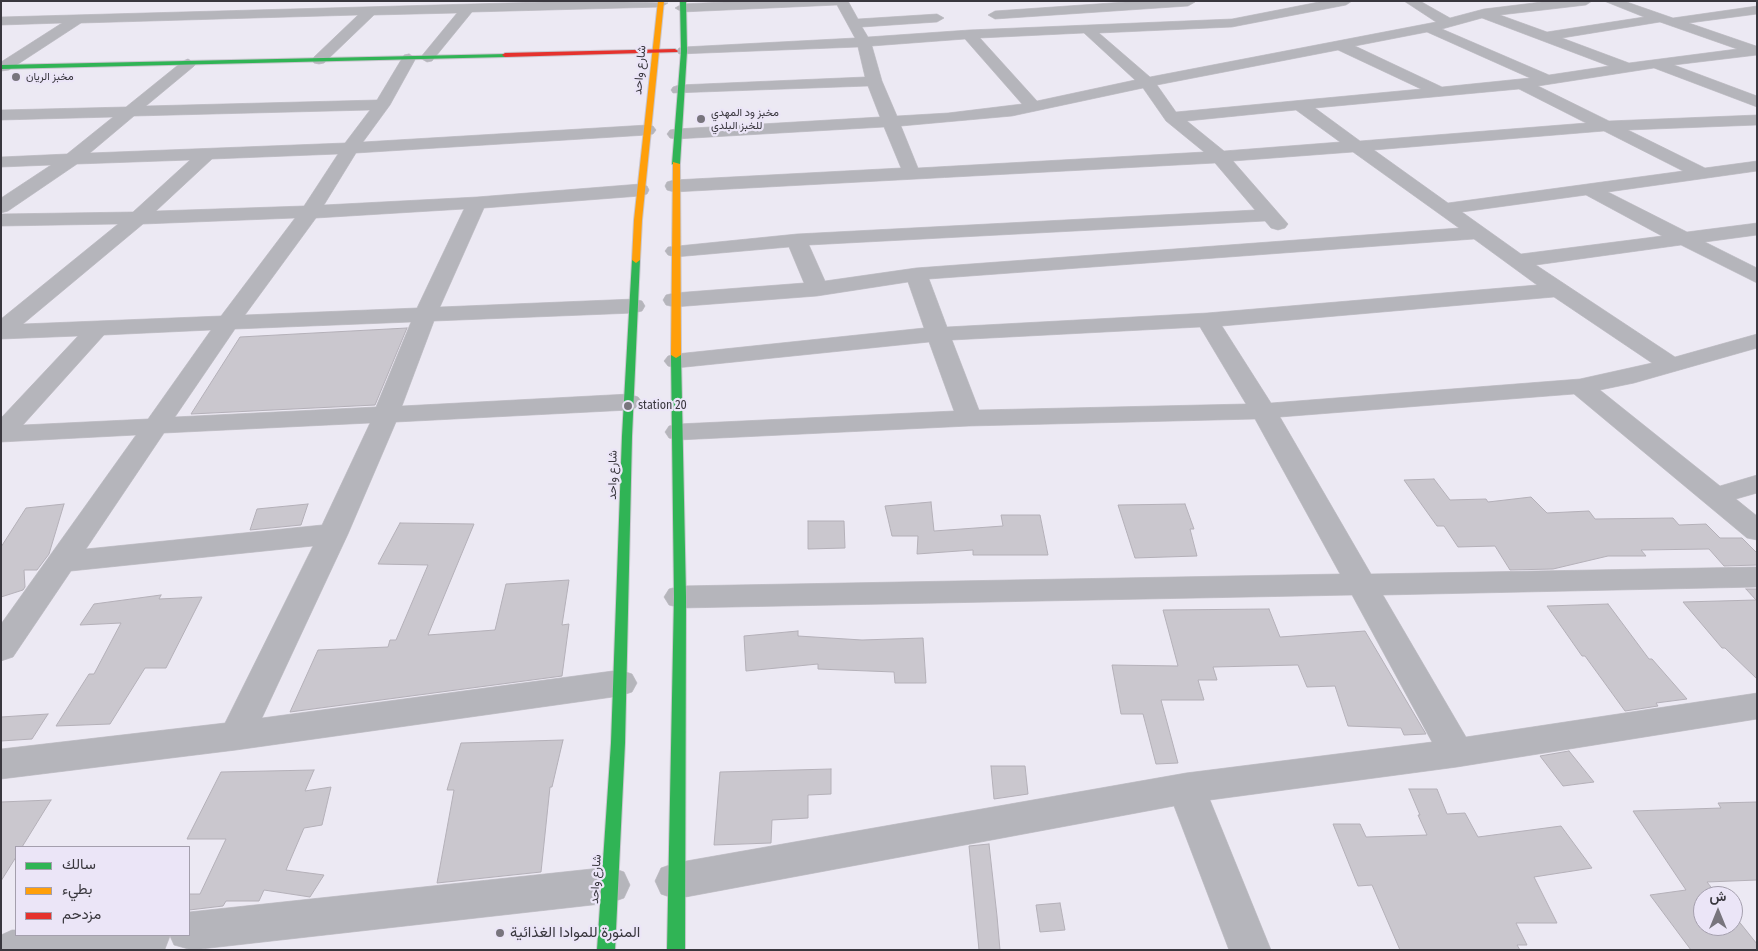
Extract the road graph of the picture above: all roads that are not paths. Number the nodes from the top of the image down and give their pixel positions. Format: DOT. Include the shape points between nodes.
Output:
graph roads {
  1 [pos="841,1"];
  2 [pos="1296,1"];
  3 [pos="1346,1"];
  4 [pos="1410,1"];
  5 [pos="1586,1"];
  6 [pos="1610,1"];
  7 [pos="661,2"];
  8 [pos="500,4"];
  9 [pos="683,5"];
  10 [pos="1195,5"];
  11 [pos="468,8"];
  12 [pos="1310,8"];
  13 [pos="370,10"];
  14 [pos="1757,10"];
  15 [pos="78,13"];
  16 [pos="1484,13"];
  17 [pos="980,16"];
  18 [pos="951,17"];
  19 [pos="1665,20"];
  20 [pos="1,21"];
  21 [pos="854,23"];
  22 [pos="1232,23"];
  23 [pos="1448,23"];
  24 [pos="1429,28"];
  25 [pos="1088,30"];
  26 [pos="1248,32"];
  27 [pos="969,34"];
  28 [pos="1546,36"];
  29 [pos="864,42"];
  30 [pos="1273,45"];
  31 [pos="1340,46"];
  32 [pos="656,51"];
  33 [pos="684,51"];
  34 [pos="1757,51"];
  35 [pos="1289,54"];
  36 [pos="418,58"];
  37 [pos="319,60"];
  38 [pos="1655,63"];
  39 [pos="188,64"];
  40 [pos="3,67"];
  41 [pos="1631,68"];
  42 [pos="1547,80"];
  43 [pos="874,81"];
  44 [pos="1147,82"];
  45 [pos="1521,84"];
  46 [pos="679,90"];
  47 [pos="1442,92"];
  48 [pos="1757,102"];
  49 [pos="1298,104"];
  50 [pos="382,105"];
  51 [pos="1034,107"];
  52 [pos="126,113"];
  53 [pos="1,115"];
  54 [pos="1172,117"];
  55 [pos="890,120"];
  56 [pos="1757,120"];
  57 [pos="1607,126"];
  58 [pos="647,130"];
  59 [pos="676,134"];
  60 [pos="1357,145"];
  61 [pos="350,148"];
  62 [pos="206,155"];
  63 [pos="1220,157"];
  64 [pos="71,160"];
  65 [pos="1,162"];
  66 [pos="1757,166"];
  67 [pos="1702,173"];
  68 [pos="912,174"];
  69 [pos="674,186"];
  70 [pos="1588,189"];
  71 [pos="640,190"];
  72 [pos="477,203"];
  73 [pos="1,207"];
  74 [pos="1444,208"];
  75 [pos="310,212"];
  76 [pos="1270,215"];
  77 [pos="138,218"];
  78 [pos="1,220"];
  79 [pos="1757,229"];
  80 [pos="1477,233"];
  81 [pos="797,240"];
  82 [pos="1685,240"];
  83 [pos="1300,247"];
  84 [pos="675,251"];
  85 [pos="1517,260"];
  86 [pos="916,274"];
  87 [pos="1757,277"];
  88 [pos="817,290"];
  89 [pos="1558,290"];
  90 [pos="674,300"];
  91 [pos="634,306"];
  92 [pos="425,315"];
  93 [pos="1207,320"];
  94 [pos="227,324"];
  95 [pos="97,329"];
  96 [pos="1,331"];
  97 [pos="937,334"];
  98 [pos="1757,341"];
  99 [pos="676,361"];
  100 [pos="1670,366"];
  101 [pos="1580,386"];
  102 [pos="630,402"];
  103 [pos="1263,412"];
  104 [pos="386,415"];
  105 [pos="969,418"];
  106 [pos="155,427"];
  107 [pos="678,432"];
  108 [pos="1,434"];
  109 [pos="1757,484"];
  110 [pos="1716,496"];
  111 [pos="1757,531"];
  112 [pos="333,534"];
  113 [pos="62,562"];
  114 [pos="1757,577"];
  115 [pos="1362,585"];
  116 [pos="680,597"];
  117 [pos="1,649"];
  118 [pos="620,684"];
  119 [pos="1757,706"];
  120 [pos="236,736"];
  121 [pos="1457,753"];
  122 [pos="1,764"];
  123 [pos="1186,788"];
  124 [pos="675,882"];
  125 [pos="610,885"];
  126 [pos="190,931"];
  127 [pos="141,936"];
  128 [pos="12,950"];
  129 [pos="606,950"];
  130 [pos="676,950"];
  131 [pos="1250,950"];
  1 -- 9 [label="street"];
  1 -- 21 [label="street"];
  2 -- 12 [label="street"];
  3 -- 12 [label="street"];
  4 -- 23 [label="street"];
  5 -- 16 [label="street"];
  6 -- 19 [label="street"];
  7 -- 8 [label="street"];
  7 -- 32 [label="street, شارع واحد"];
  8 -- 11 [label="street"];
  9 -- 33 [label="street"];
  10 -- 17 [label="street"];
  10 -- 22 [label="street"];
  11 -- 13 [label="street"];
  11 -- 36 [label="street"];
  12 -- 22 [label="street"];
  13 -- 15 [label="street"];
  13 -- 37 [label="street"];
  14 -- 19 [label="street"];
  15 -- 20 [label="street" via="62,19"];
  15 -- 40 [label="street"];
  16 -- 23 [label="street"];
  16 -- 28 [label="street"];
  18 -- 21 [label="street"];
  19 -- 28 [label="street"];
  19 -- 34 [label="street"];
  21 -- 29 [label="street"];
  22 -- 25 [label="street"];
  22 -- 26 [label="street"];
  23 -- 24 [label="street"];
  24 -- 31 [label="street"];
  24 -- 42 [label="street"];
  25 -- 27 [label="street"];
  25 -- 44 [label="street"];
  27 -- 29 [label="street"];
  27 -- 51 [label="street"];
  28 -- 41 [label="street"];
  29 -- 33 [label="street"];
  29 -- 43 [label="street"];
  30 -- 35 [label="street"];
  31 -- 35 [label="street"];
  31 -- 47 [label="street"];
  32 -- 33 [label="street"];
  32 -- 36 [label="street"];
  32 -- 58 [label="street, شارع واحد"];
  33 -- 46 [label="street"];
  34 -- 38 [label="street"];
  35 -- 44 [label="street"];
  36 -- 37 [label="street"];
  36 -- 50 [label="street"];
  37 -- 39 [label="street"];
  38 -- 41 [label="street"];
  38 -- 48 [label="street"];
  39 -- 40 [label="street"];
  39 -- 52 [label="street"];
  41 -- 42 [label="street"];
  42 -- 45 [label="street"];
  43 -- 46 [label="street"];
  43 -- 55 [label="street"];
  44 -- 51 [label="street"];
  44 -- 54 [label="street"];
  45 -- 47 [label="street"];
  45 -- 57 [label="street"];
  46 -- 59 [label="street"];
  47 -- 49 [label="street"];
  49 -- 54 [label="street"];
  49 -- 60 [label="street"];
  50 -- 52 [label="street"];
  50 -- 61 [label="street"];
  51 -- 55 [label="street" via="985,115"];
  52 -- 53 [label="street"];
  52 -- 64 [label="street"];
  54 -- 63 [label="street"];
  55 -- 59 [label="street"];
  55 -- 68 [label="street"];
  56 -- 57 [label="street"];
  57 -- 60 [label="street"];
  57 -- 67 [label="street"];
  58 -- 61 [label="street"];
  58 -- 71 [label="street, شارع واحد"];
  59 -- 69 [label="street"];
  60 -- 63 [label="street"];
  60 -- 74 [label="street"];
  61 -- 62 [label="street"];
  61 -- 75 [label="street"];
  62 -- 64 [label="street"];
  62 -- 77 [label="street"];
  63 -- 68 [label="street"];
  63 -- 76 [label="street"];
  64 -- 65 [label="street"];
  64 -- 73 [label="street"];
  66 -- 67 [label="street"];
  67 -- 70 [label="street"];
  68 -- 69 [label="street"];
  69 -- 84 [label="street"];
  70 -- 74 [label="street"];
  70 -- 82 [label="street"];
  71 -- 72 [label="street"];
  71 -- 91 [label="street, شارع واحد"];
  72 -- 75 [label="street"];
  72 -- 92 [label="street"];
  74 -- 80 [label="street"];
  75 -- 77 [label="street"];
  75 -- 94 [label="street"];
  76 -- 81 [label="street"];
  76 -- 83 [label="street"];
  77 -- 78 [label="street"];
  77 -- 96 [label="street"];
  79 -- 82 [label="street"];
  80 -- 83 [label="street"];
  80 -- 85 [label="street"];
  81 -- 84 [label="street"];
  81 -- 88 [label="street"];
  82 -- 85 [label="street"];
  82 -- 87 [label="street"];
  83 -- 86 [label="street"];
  84 -- 90 [label="street"];
  85 -- 89 [label="street"];
  86 -- 88 [label="street"];
  86 -- 97 [label="street"];
  88 -- 90 [label="street"];
  89 -- 93 [label="street"];
  89 -- 100 [label="street"];
  90 -- 99 [label="street"];
  91 -- 92 [label="street"];
  91 -- 102 [label="street, شارع واحد"];
  92 -- 94 [label="street"];
  92 -- 104 [label="street"];
  93 -- 97 [label="street"];
  93 -- 103 [label="street"];
  94 -- 95 [label="street"];
  94 -- 106 [label="street"];
  95 -- 96 [label="street"];
  95 -- 108 [label="street"];
  97 -- 99 [label="street"];
  97 -- 105 [label="street"];
  98 -- 100 [label="street"];
  99 -- 107 [label="street"];
  100 -- 101 [label="street"];
  101 -- 103 [label="street"];
  101 -- 110 [label="street"];
  102 -- 104 [label="street"];
  102 -- 118 [label="street, شارع واحد"];
  103 -- 105 [label="street"];
  103 -- 115 [label="street"];
  104 -- 106 [label="street"];
  104 -- 112 [label="street"];
  105 -- 107 [label="street"];
  106 -- 108 [label="street"];
  106 -- 113 [label="street"];
  107 -- 116 [label="street"];
  109 -- 110 [label="street"];
  110 -- 111 [label="street"];
  112 -- 113 [label="street"];
  112 -- 120 [label="street"];
  113 -- 117 [label="street"];
  114 -- 115 [label="street"];
  115 -- 116 [label="street"];
  115 -- 121 [label="street"];
  116 -- 124 [label="street"];
  118 -- 120 [label="street"];
  118 -- 125 [label="street, شارع واحد"];
  119 -- 121 [label="street"];
  120 -- 122 [label="street"];
  121 -- 123 [label="street"];
  123 -- 124 [label="street"];
  123 -- 131 [label="street"];
  124 -- 130 [label="street"];
  125 -- 126 [label="street"];
  125 -- 129 [label="street, شارع واحد"];
  127 -- 128 [label="street"];
}
